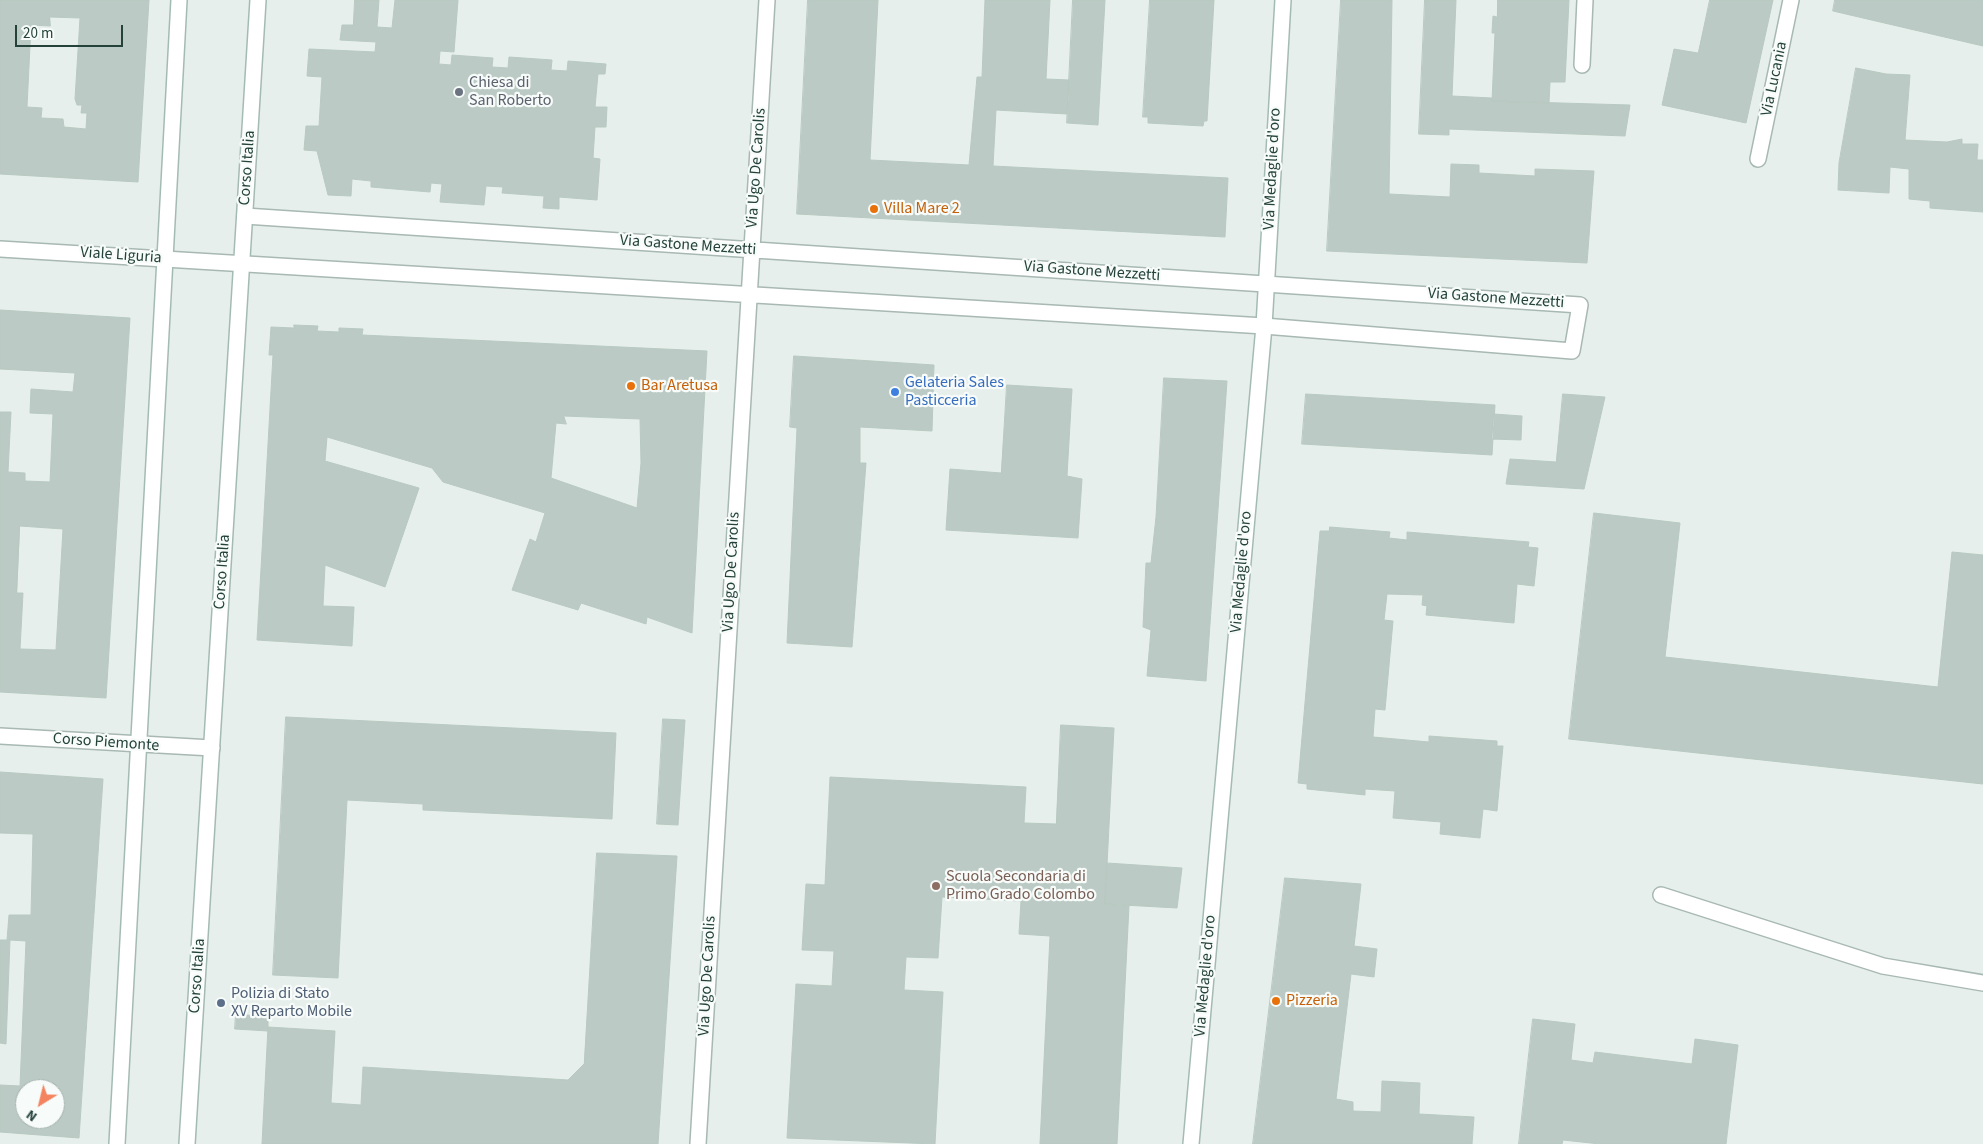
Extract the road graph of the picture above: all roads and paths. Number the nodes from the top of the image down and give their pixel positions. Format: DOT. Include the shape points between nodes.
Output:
graph roads {
  1 [pos="179,0"];
  2 [pos="258,0"];
  3 [pos="767,0"];
  4 [pos="1283,0"];
  5 [pos="1585,0"];
  6 [pos="1791,0"];
  7 [pos="1582,65"];
  8 [pos="1758,159"];
  9 [pos="245,216"];
  10 [pos="0,249"];
  11 [pos="752,251"];
  12 [pos="164,259"];
  13 [pos="242,264"];
  14 [pos="1267,282"];
  15 [pos="749,295"];
  16 [pos="1264,326"];
  17 [pos="0,736"];
  18 [pos="138,746"];
  19 [pos="212,748"];
  20 [pos="1661,894"];
  21 [pos="1983,983"];
  22 [pos="117,1144"];
  23 [pos="187,1144"];
  24 [pos="698,1144"];
  25 [pos="1191,1144"];
  1 -- 12 [label="street"];
  2 -- 9 [label="street, Corso Italia"];
  3 -- 11 [label="street, Via Ugo De Carolis"];
  4 -- 14 [label="street, Via Medaglie d'oro"];
  5 -- 7 [label="street"];
  6 -- 8 [label="street, Via Lucania"];
  9 -- 11 [label="street, Via Gastone Mezzetti"];
  9 -- 13 [label="street, Corso Italia"];
  10 -- 12 [label="street, Viale Liguria"];
  11 -- 14 [label="street, Via Gastone Mezzetti"];
  11 -- 15 [label="street, Via Ugo De Carolis"];
  12 -- 13 [label="street, Viale Liguria"];
  12 -- 18 [label="street"];
  13 -- 15 [label="street, Via Gastone Mezzetti"];
  13 -- 19 [label="street, Corso Italia"];
  14 -- 16 [label="street, Via Medaglie d'oro"];
  14 -- 16 [label="street, Via Gastone Mezzetti" via="1580,304 1572,351"];
  15 -- 16 [label="street, Via Gastone Mezzetti"];
  15 -- 24 [label="street, Via Ugo De Carolis"];
  16 -- 25 [label="street, Via Medaglie d'oro"];
  17 -- 18 [label="street, Corso Piemonte"];
  18 -- 19 [label="street, Corso Piemonte"];
  18 -- 22 [label="street"];
  19 -- 23 [label="street, Corso Italia"];
  20 -- 21 [label="street" via="1884,966"];
}
